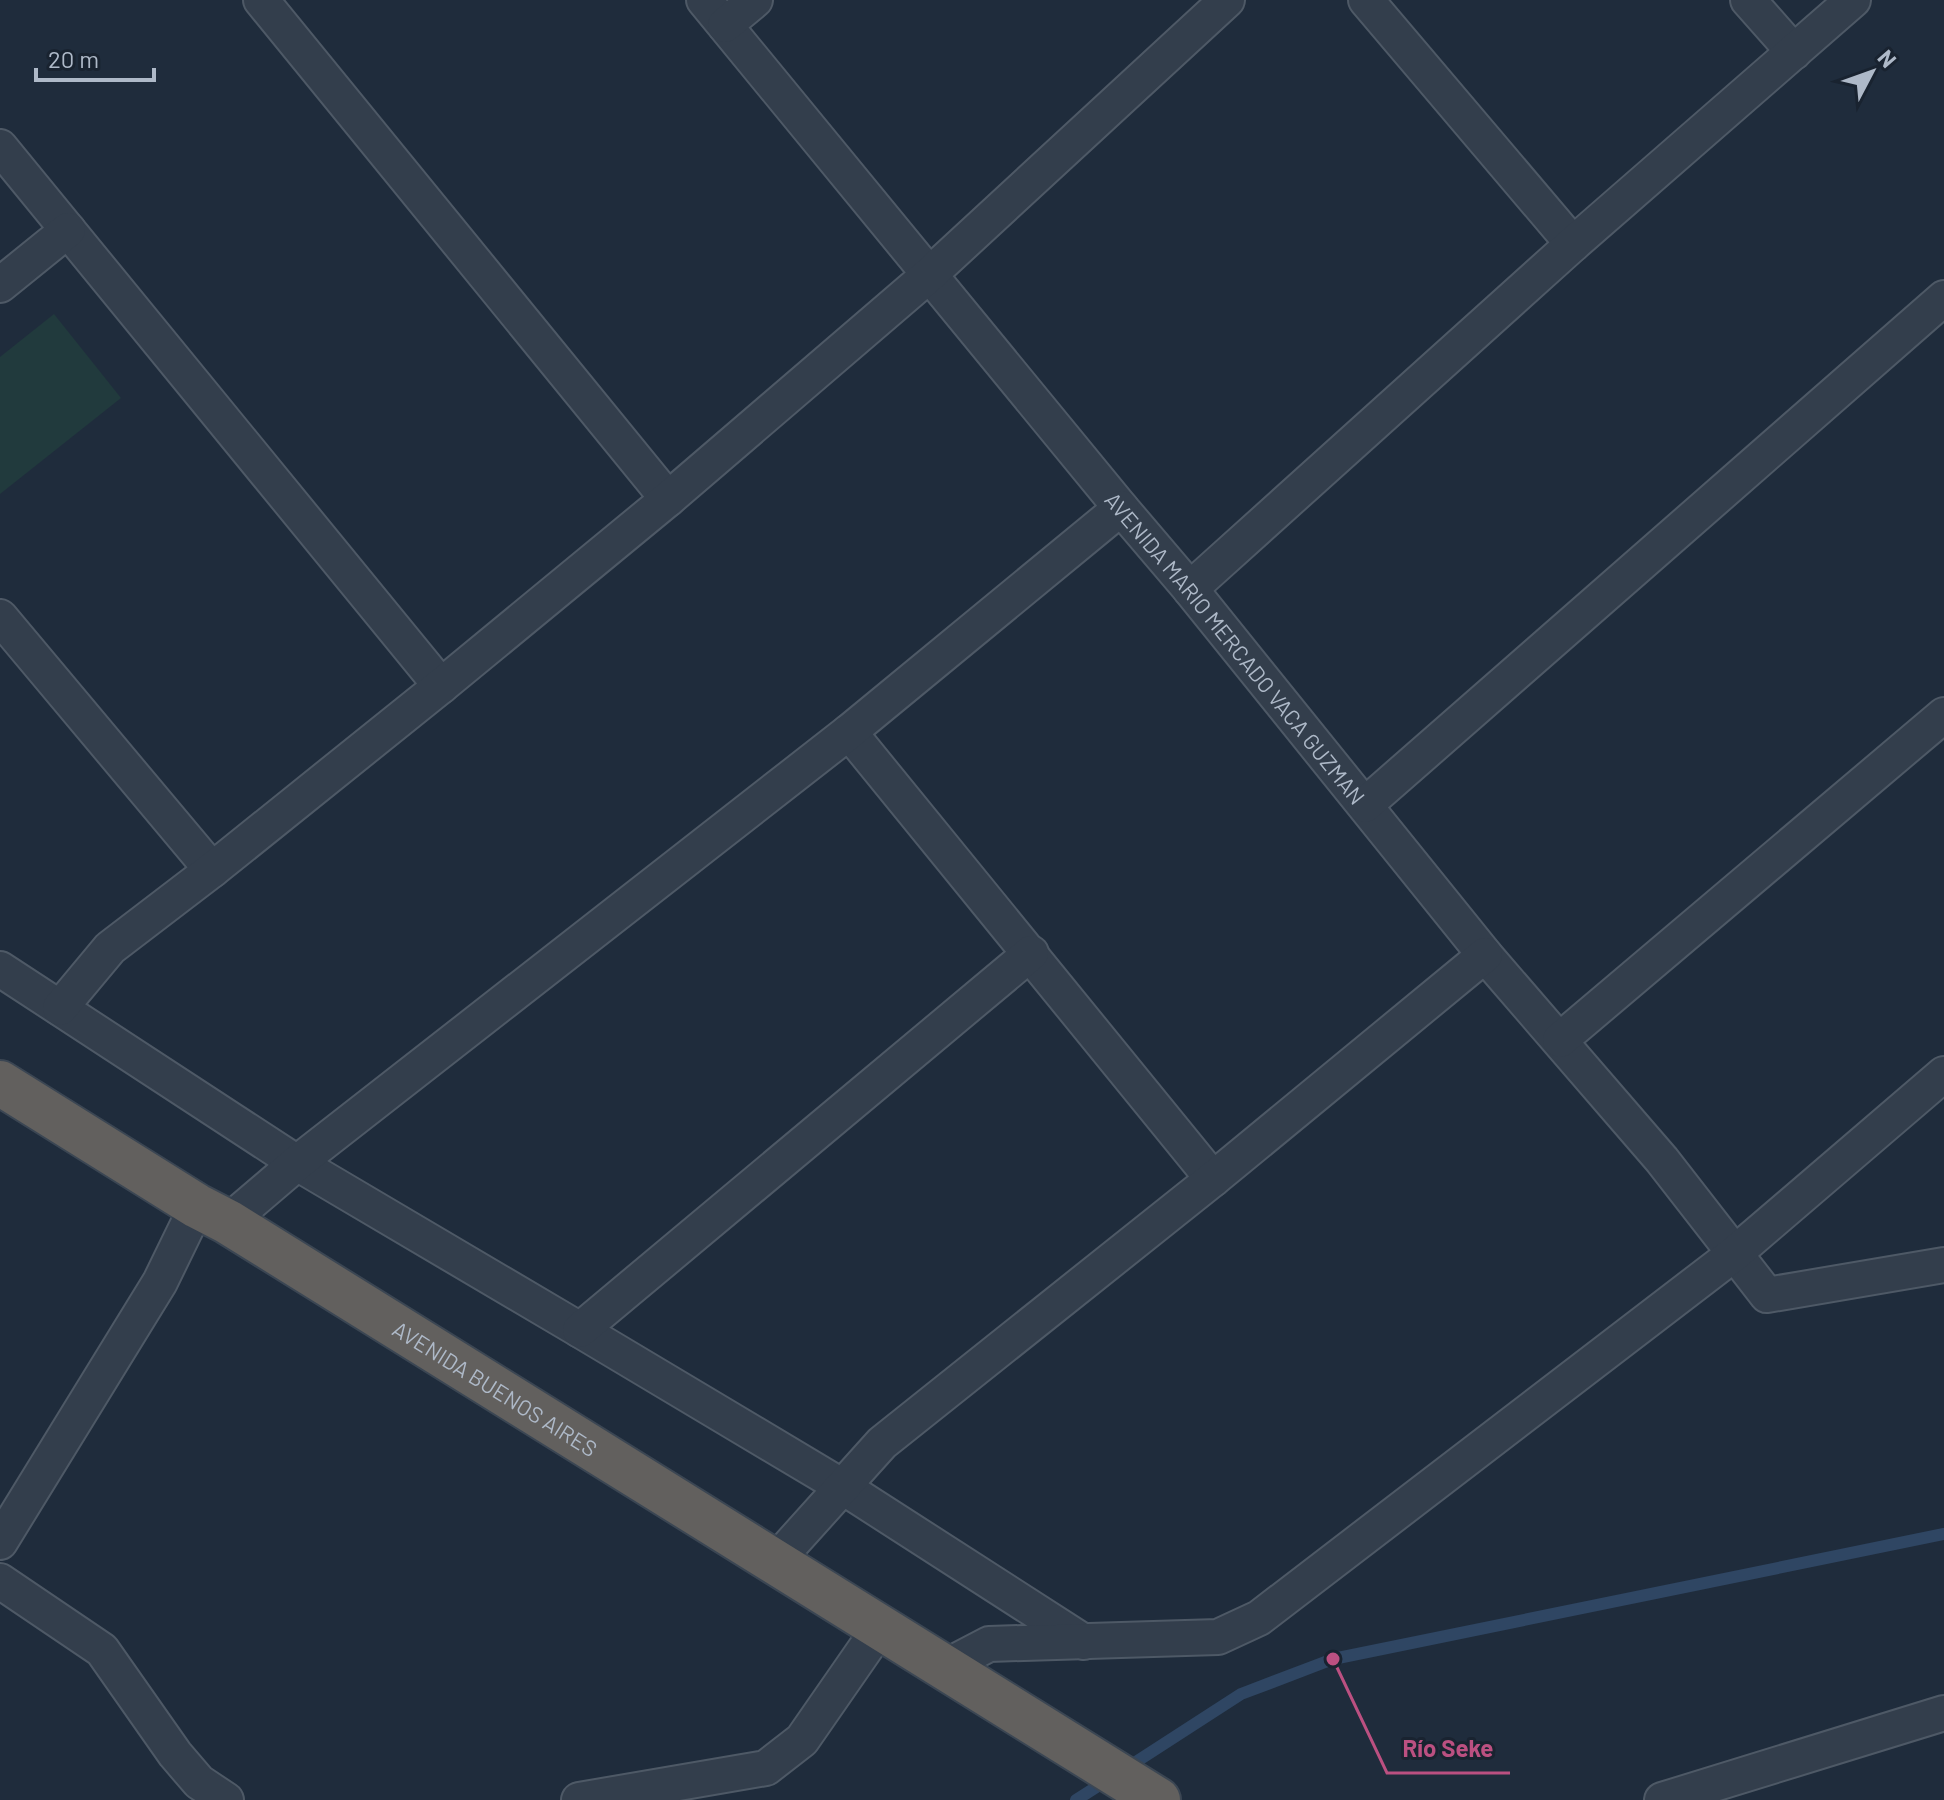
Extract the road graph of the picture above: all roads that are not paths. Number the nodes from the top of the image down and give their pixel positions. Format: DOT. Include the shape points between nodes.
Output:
graph roads {
  1 [pos="261,0"];
  2 [pos="755,0"];
  3 [pos="1227,0"];
  4 [pos="1366,0"];
  5 [pos="1748,0"];
  6 [pos="1853,0"];
  7 [pos="715,13"];
  8 [pos="1794,52"];
  9 [pos="0,147"];
  10 [pos="68,230"];
  11 [pos="1573,244"];
  12 [pos="929,275"];
  13 [pos="0,285"];
  14 [pos="1944,298"];
  15 [pos="668,499"];
  16 [pos="1121,508"];
  17 [pos="1190,589"];
  18 [pos="0,617"];
  19 [pos="441,686"];
  20 [pos="1944,715"];
  21 [pos="849,732"];
  22 [pos="1365,805"];
  23 [pos="212,870"];
  24 [pos="1031,953"];
  25 [pos="1485,955"];
  26 [pos="0,969"];
  27 [pos="60,1008"];
  28 [pos="1560,1040"];
  29 [pos="1944,1074"];
  30 [pos="0,1083"];
  31 [pos="297,1163"];
  32 [pos="1213,1179"];
  33 [pos="212,1214"];
  34 [pos="1734,1254"];
  35 [pos="1944,1265"];
  36 [pos="580,1330"];
  37 [pos="843,1487"];
  38 [pos="0,1542"];
  39 [pos="774,1563"];
  40 [pos="0,1581"];
  41 [pos="879,1629"];
  42 [pos="1084,1642"];
  43 [pos="943,1668"];
  44 [pos="1944,1713"];
  45 [pos="1150,1795"];
  46 [pos="226,1800"];
  47 [pos="579,1800"];
  48 [pos="1662,1800"];
  1 -- 15 [label="street"];
  2 -- 7 [label="street"];
  3 -- 12 [label="street"];
  4 -- 11 [label="street"];
  5 -- 8 [label="street"];
  6 -- 8 [label="street"];
  7 -- 12 [label="street, AVENIDA MARIO MERCADO VACA GUZMAN"];
  8 -- 11 [label="street"];
  9 -- 10 [label="street"];
  10 -- 13 [label="street"];
  10 -- 19 [label="street"];
  11 -- 17 [label="street"];
  12 -- 15 [label="street"];
  12 -- 16 [label="street, AVENIDA MARIO MERCADO VACA GUZMAN"];
  14 -- 22 [label="street"];
  15 -- 19 [label="street"];
  16 -- 17 [label="street, AVENIDA MARIO MERCADO VACA GUZMAN"];
  16 -- 21 [label="street"];
  17 -- 22 [label="street, AVENIDA MARIO MERCADO VACA GUZMAN"];
  18 -- 23 [label="street"];
  19 -- 23 [label="street"];
  20 -- 28 [label="street"];
  21 -- 24 [label="street"];
  21 -- 31 [label="street"];
  22 -- 25 [label="street, AVENIDA MARIO MERCADO VACA GUZMAN"];
  23 -- 27 [label="street" via="110,948"];
  24 -- 32 [label="street"];
  24 -- 36 [label="street"];
  25 -- 28 [label="street, AVENIDA MARIO MERCADO VACA GUZMAN"];
  25 -- 32 [label="street"];
  26 -- 27 [label="street"];
  27 -- 31 [label="street"];
  28 -- 34 [label="street, AVENIDA MARIO MERCADO VACA GUZMAN"];
  29 -- 34 [label="street"];
  30 -- 33 [label="highway, AVENIDA BUENOS AIRES"];
  31 -- 33 [label="street"];
  31 -- 36 [label="street"];
  32 -- 37 [label="street" via="882,1443"];
  33 -- 38 [label="street" via="160,1282"];
  33 -- 39 [label="highway, AVENIDA BUENOS AIRES"];
  34 -- 35 [label="street, AVENIDA MARIO MERCADO VACA GUZMAN" via="1767,1295"];
  34 -- 42 [label="street" via="1259,1618 1218,1637"];
  36 -- 37 [label="street"];
  37 -- 39 [label="street"];
  37 -- 42 [label="street"];
  39 -- 41 [label="highway, AVENIDA BUENOS AIRES"];
  40 -- 46 [label="street" via="102,1650 175,1754 199,1782"];
  41 -- 43 [label="highway, AVENIDA BUENOS AIRES"];
  41 -- 47 [label="street" via="802,1740 766,1768"];
  42 -- 43 [label="street" via="989,1644"];
  43 -- 45 [label="highway, AVENIDA BUENOS AIRES"];
  44 -- 48 [label="street"];
}
